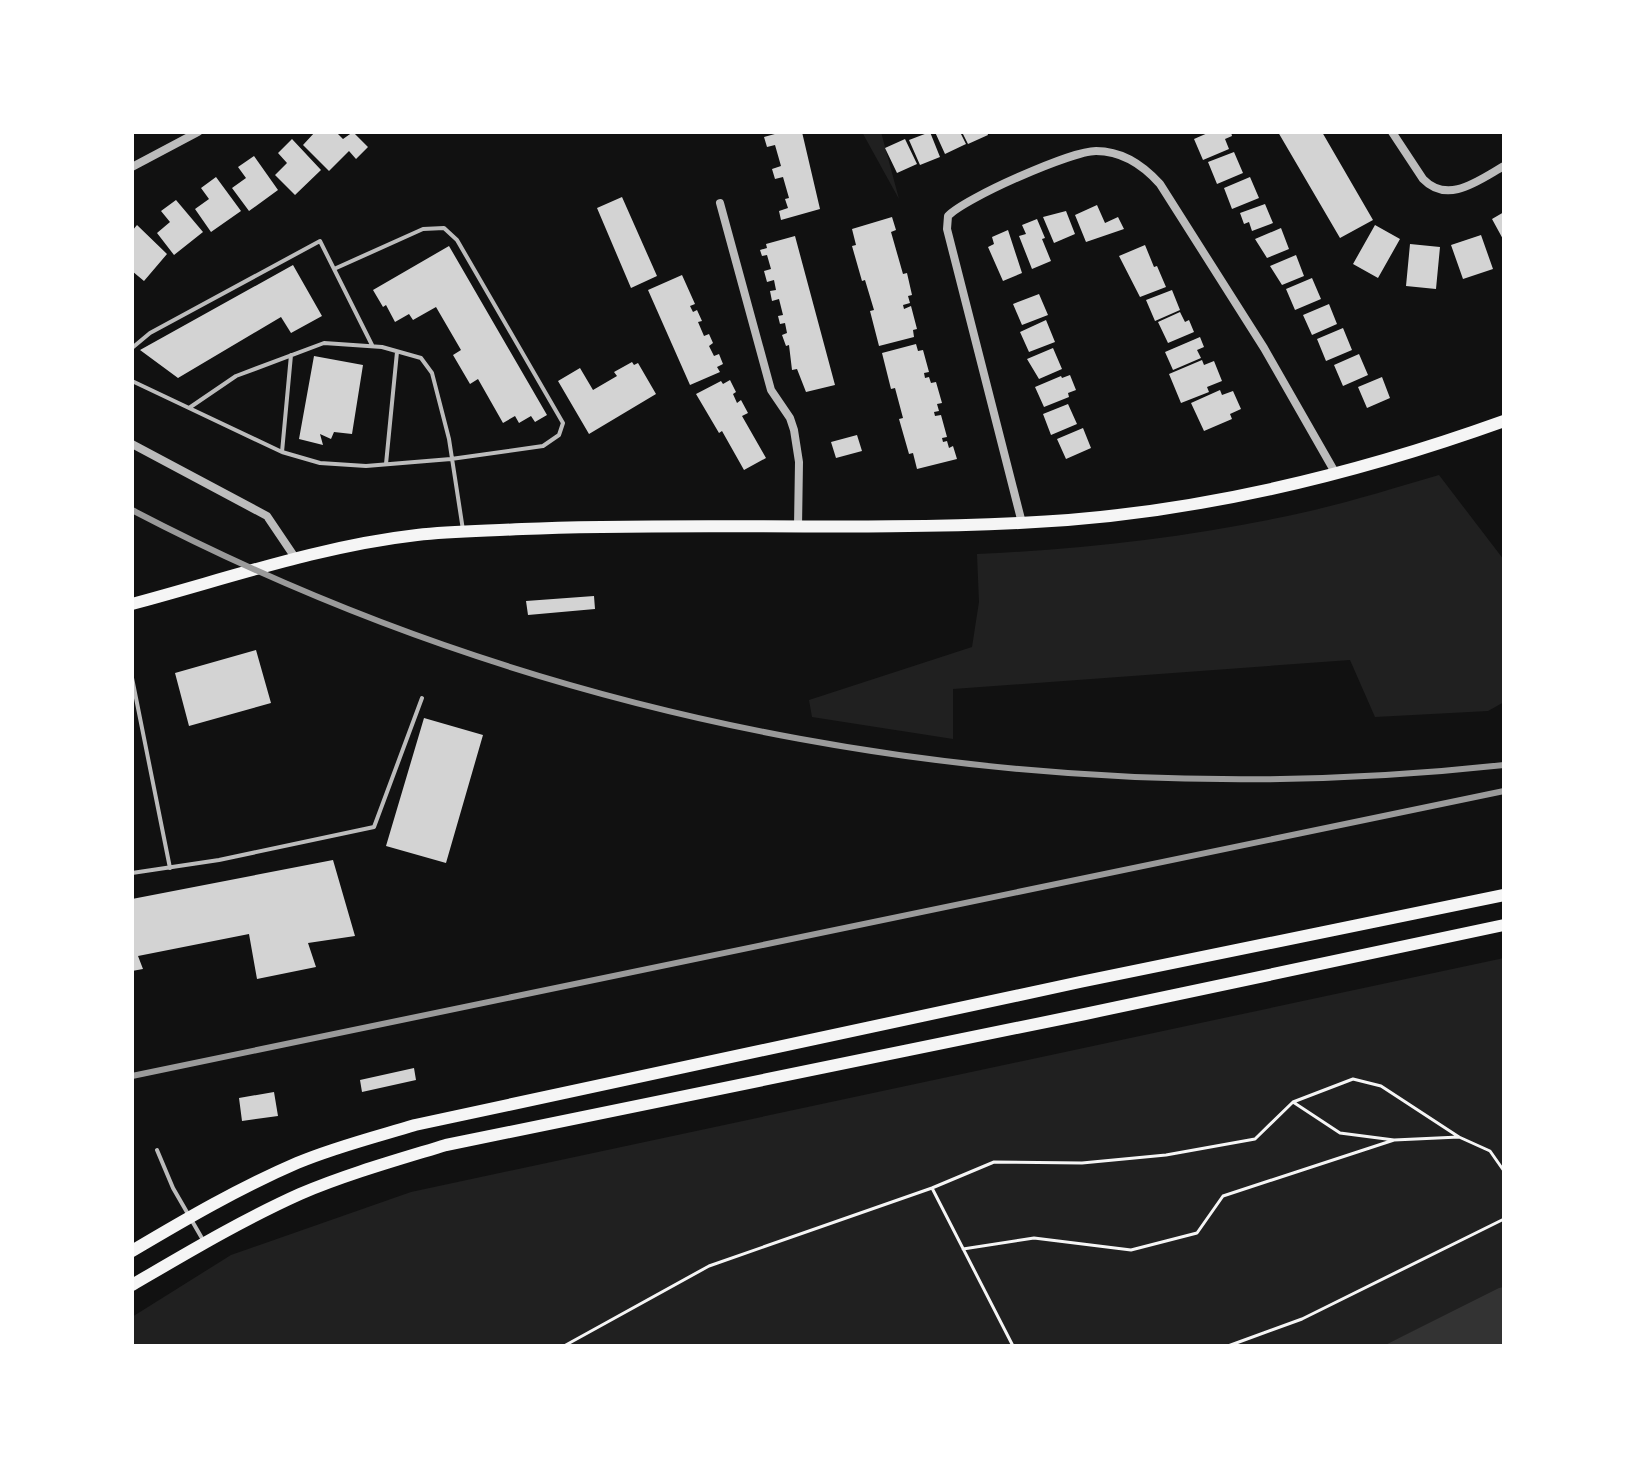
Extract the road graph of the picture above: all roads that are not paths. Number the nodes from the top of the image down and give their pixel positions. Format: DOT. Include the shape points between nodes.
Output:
graph roads {
  1 [pos="198,132"];
  2 [pos="1392,132"];
  3 [pos="1504,166"];
  4 [pos="132,167"];
  5 [pos="720,203"];
  6 [pos="334,269"];
  7 [pos="372,347"];
  8 [pos="132,348"];
  9 [pos="397,352"];
  10 [pos="291,355"];
  11 [pos="132,381"];
  12 [pos="189,408"];
  13 [pos="1504,421"];
  14 [pos="132,444"];
  15 [pos="282,452"];
  16 [pos="451,459"];
  17 [pos="386,464"];
  18 [pos="1336,474"];
  19 [pos="1022,523"];
  20 [pos="798,527"];
  21 [pos="463,532"];
  22 [pos="296,559"];
  23 [pos="132,604"];
  24 [pos="132,678"];
  25 [pos="422,698"];
  26 [pos="170,868"];
  27 [pos="132,873"];
  28 [pos="1504,895"];
  29 [pos="1504,925"];
  30 [pos="157,1150"];
  31 [pos="189,1217"];
  32 [pos="205,1242"];
  33 [pos="132,1251"];
  34 [pos="132,1285"];
  1 -- 4 [label="street"];
  2 -- 3 [label="street" via="1428,185 1443,191 1461,189"];
  5 -- 20 [label="street" via="771,390 794,430"];
  6 -- 7 [label="lane"];
  6 -- 8 [label="lane" via="320,241 150,333"];
  6 -- 16 [label="lane" via="423,229 444,228 457,240 563,423 559,435 543,446"];
  7 -- 9 [label="lane"];
  7 -- 10 [label="lane" via="324,343"];
  9 -- 16 [label="lane" via="421,358 432,373"];
  9 -- 17 [label="lane"];
  10 -- 12 [label="lane" via="236,376"];
  10 -- 15 [label="lane"];
  11 -- 12 [label="lane"];
  12 -- 15 [label="lane"];
  13 -- 18 [label="main road"];
  14 -- 22 [label="street" via="267,516"];
  15 -- 17 [label="lane" via="320,463"];
  16 -- 17 [label="lane"];
  16 -- 21 [label="lane"];
  18 -- 19 [label="main road" via="1161,509"];
  18 -- 19 [label="street" via="1160,184 1129,158 1094,150 1007,183 948,216 947,229"];
  19 -- 20 [label="main road"];
  20 -- 21 [label="main road"];
  21 -- 22 [label="main road" via="354,544"];
  22 -- 23 [label="main road"];
  24 -- 26 [label="lane"];
  25 -- 26 [label="lane" via="374,827"];
  26 -- 27 [label="lane"];
  28 -- 31 [label="main road" via="415,1125 299,1162"];
  29 -- 32 [label="main road" via="446,1145 300,1194"];
  30 -- 31 [label="lane"];
  31 -- 32 [label="lane"];
  31 -- 33 [label="main road"];
  32 -- 34 [label="main road"];
}
